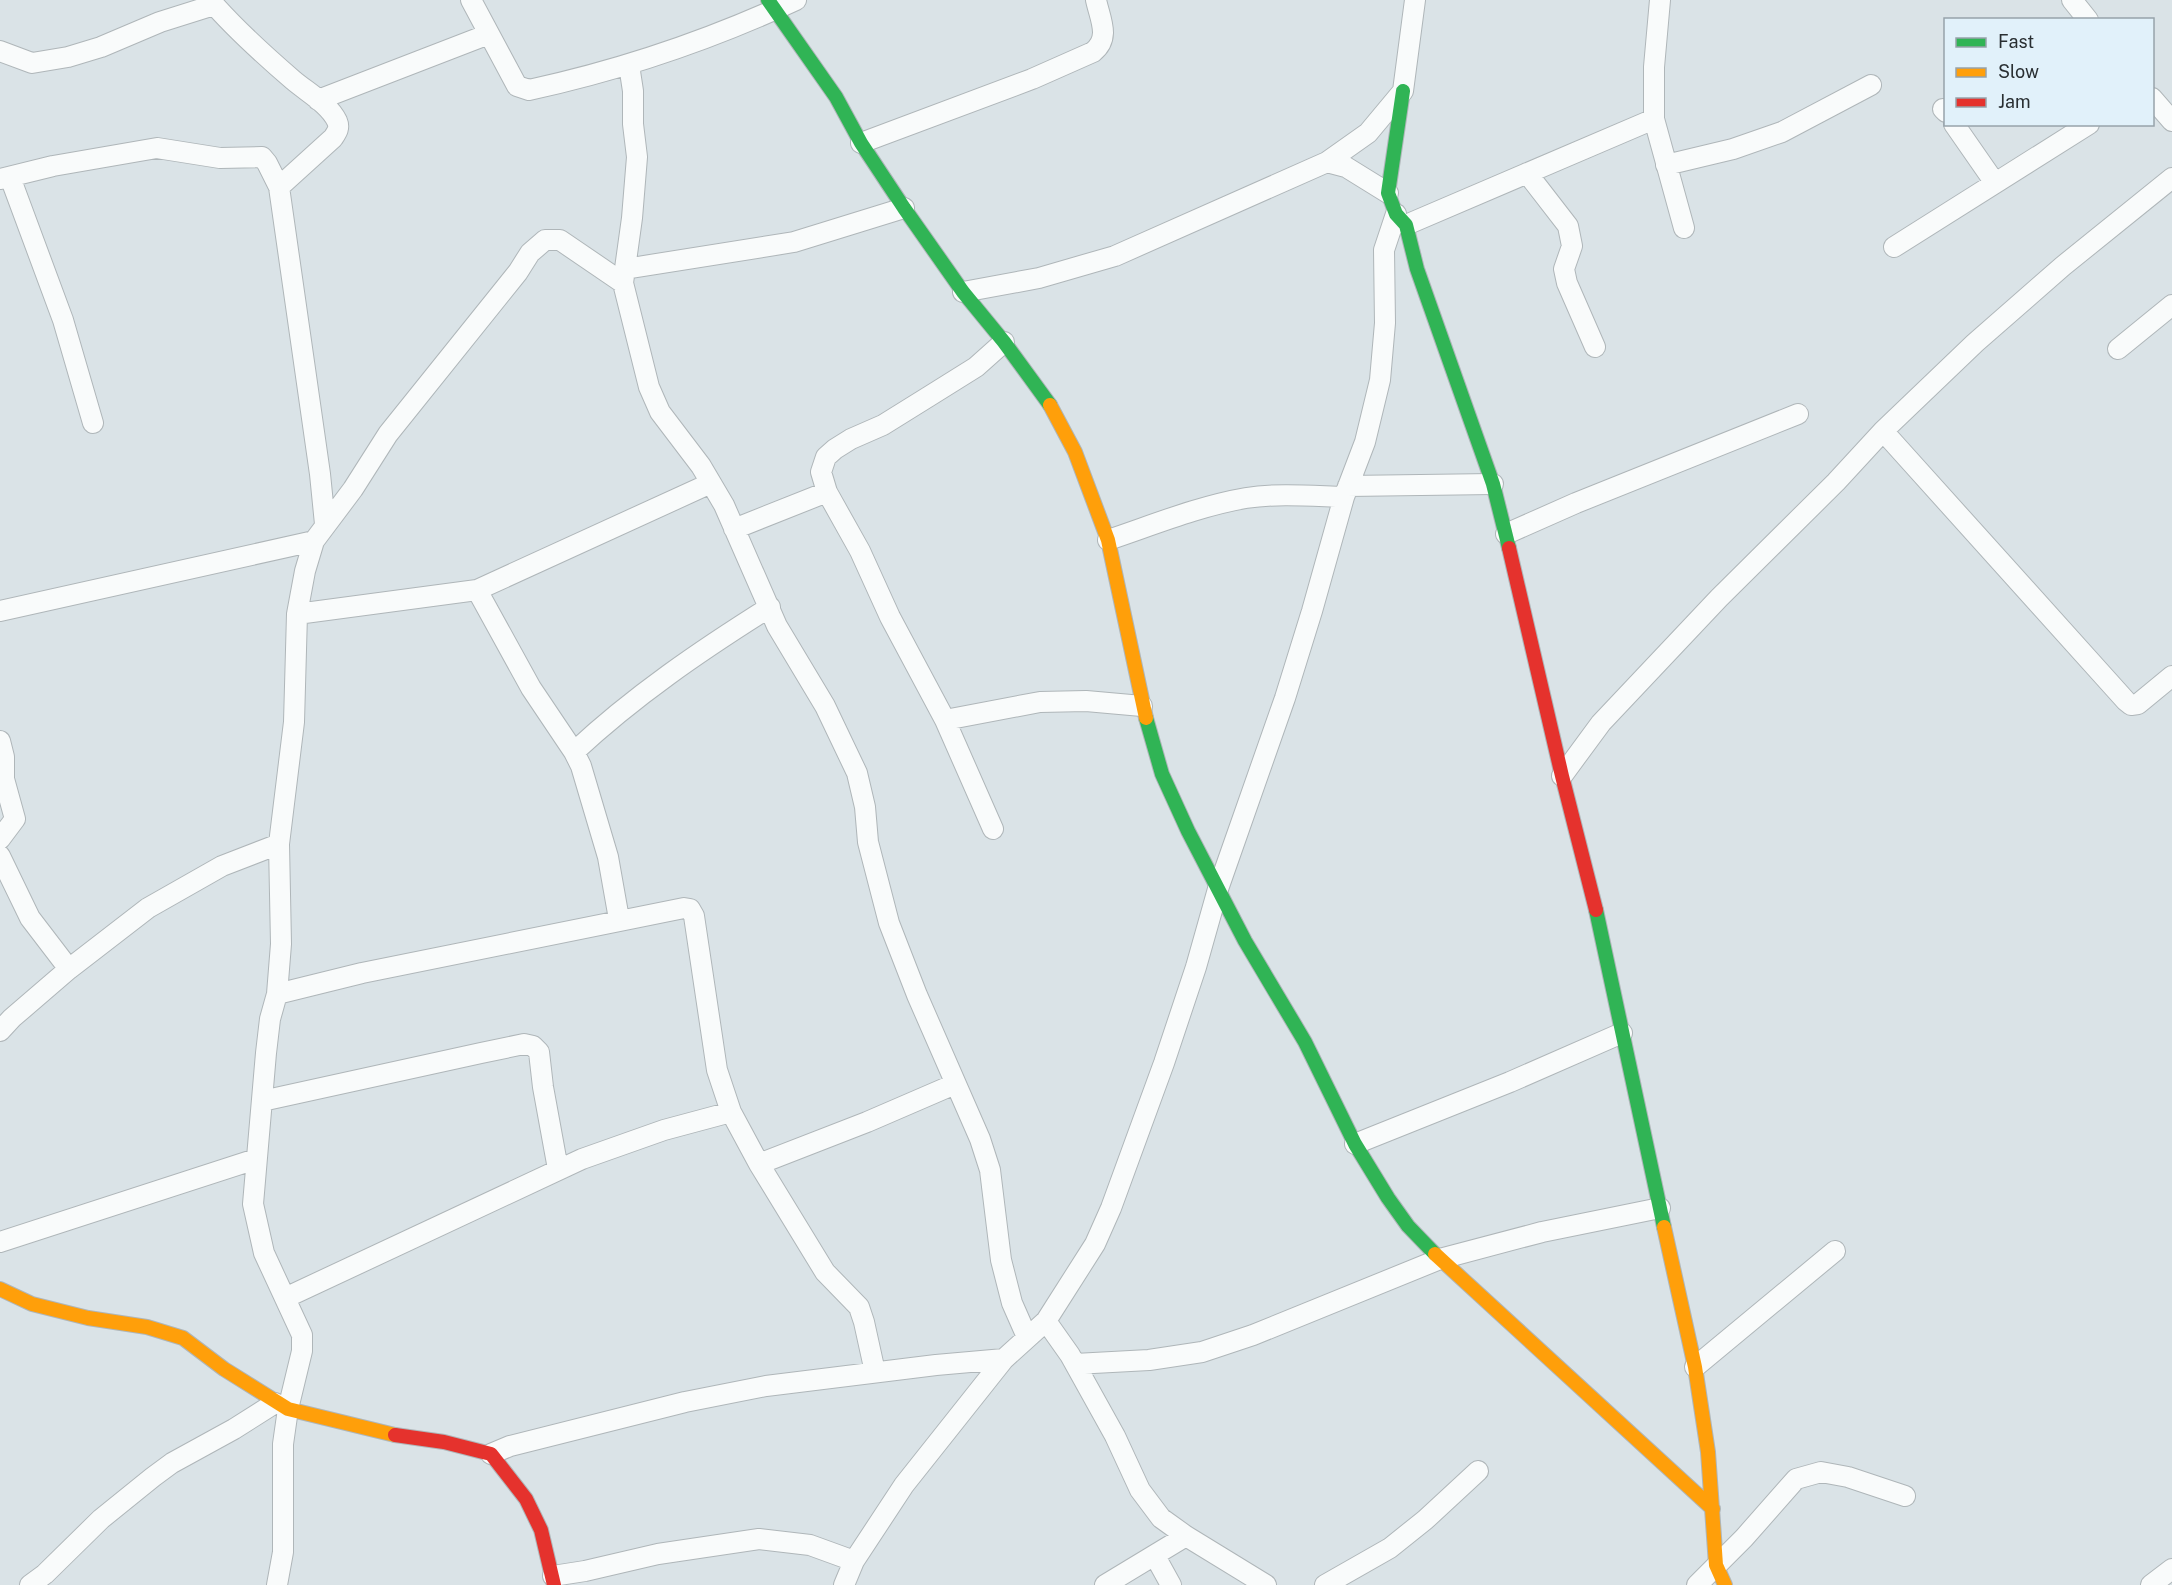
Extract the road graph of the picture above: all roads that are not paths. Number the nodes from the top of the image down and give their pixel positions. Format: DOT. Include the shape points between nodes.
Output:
graph roads {
  1 [pos="471,0"];
  2 [pos="796,0"];
  3 [pos="1096,0"];
  4 [pos="1415,0"];
  5 [pos="1660,0"];
  6 [pos="2072,0"];
  7 [pos="212,2"];
  8 [pos="771,5"];
  9 [pos="2086,18"];
  10 [pos="489,34"];
  11 [pos="0,51"];
  12 [pos="629,65"];
  13 [pos="1871,85"];
  14 [pos="1403,91"];
  15 [pos="318,100"];
  16 [pos="2154,100"];
  17 [pos="1654,119"];
  18 [pos="2172,121"];
  19 [pos="1956,126"];
  20 [pos="2086,126"];
  21 [pos="861,143"];
  22 [pos="1327,162"];
  23 [pos="1666,165"];
  24 [pos="1527,173"];
  25 [pos="5,178"];
  26 [pos="2172,178"];
  27 [pos="1995,183"];
  28 [pos="279,187"];
  29 [pos="1388,193"];
  30 [pos="904,208"];
  31 [pos="1401,219"];
  32 [pos="1684,228"];
  33 [pos="1894,247"];
  34 [pos="624,276"];
  35 [pos="963,292"];
  36 [pos="2172,305"];
  37 [pos="1004,342"];
  38 [pos="1595,347"];
  39 [pos="2118,349"];
  40 [pos="1798,414"];
  41 [pos="93,423"];
  42 [pos="1883,431"];
  43 [pos="711,483"];
  44 [pos="1493,484"];
  45 [pos="1346,491"];
  46 [pos="827,492"];
  47 [pos="325,524"];
  48 [pos="734,529"];
  49 [pos="1506,534"];
  50 [pos="1108,540"];
  51 [pos="314,541"];
  52 [pos="477,590"];
  53 [pos="770,608"];
  54 [pos="0,611"];
  55 [pos="297,614"];
  56 [pos="2172,676"];
  57 [pos="1142,706"];
  58 [pos="945,720"];
  59 [pos="0,741"];
  60 [pos="574,752"];
  61 [pos="1562,776"];
  62 [pos="993,829"];
  63 [pos="0,839"];
  64 [pos="279,844"];
  65 [pos="0,856"];
  66 [pos="1218,890"];
  67 [pos="620,919"];
  68 [pos="69,969"];
  69 [pos="277,994"];
  70 [pos="0,1031"];
  71 [pos="1622,1033"];
  72 [pos="956,1084"];
  73 [pos="262,1101"];
  74 [pos="731,1112"];
  75 [pos="1356,1144"];
  76 [pos="256,1159"];
  77 [pos="759,1164"];
  78 [pos="558,1168"];
  79 [pos="1660,1208"];
  80 [pos="0,1242"];
  81 [pos="1835,1251"];
  82 [pos="1440,1259"];
  83 [pos="0,1290"];
  84 [pos="285,1298"];
  85 [pos="1046,1321"];
  86 [pos="1027,1337"];
  87 [pos="1004,1359"];
  88 [pos="1076,1364"];
  89 [pos="1695,1367"];
  90 [pos="875,1372"];
  91 [pos="281,1406"];
  92 [pos="491,1454"];
  93 [pos="1478,1471"];
  94 [pos="1905,1496"];
  95 [pos="1713,1509"];
  96 [pos="1186,1536"];
  97 [pos="1155,1556"];
  98 [pos="854,1561"];
  99 [pos="1716,1565"];
  100 [pos="2172,1569"];
  101 [pos="554,1580"];
  102 [pos="30,1585"];
  103 [pos="277,1585"];
  104 [pos="844,1585"];
  105 [pos="1105,1585"];
  106 [pos="1171,1585"];
  107 [pos="1266,1585"];
  108 [pos="1325,1585"];
  109 [pos="1697,1585"];
  110 [pos="1725,1585"];
  111 [pos="2151,1585"];
  1 -- 10 [label="street"];
  2 -- 8 [label="street"];
  3 -- 21 [label="street" via="1104,38 1093,52"];
  4 -- 14 [label="street"];
  5 -- 17 [label="street"];
  6 -- 9 [label="street"];
  7 -- 11 [label="street" via="68,57 32,63"];
  7 -- 15 [label="street" via="244,37"];
  8 -- 12 [label="street" via="705,38"];
  8 -- 21 [label="street" via="836,97"];
  10 -- 12 [label="street" via="517,86 529,90"];
  10 -- 15 [label="street"];
  12 -- 34 [label="street" via="637,157"];
  13 -- 23 [label="street" via="1782,132"];
  14 -- 22 [label="street" via="1368,133"];
  14 -- 29 [label="street"];
  15 -- 28 [label="street" via="332,113 338,130"];
  16 -- 18 [label="street"];
  17 -- 23 [label="street"];
  17 -- 24 [label="street"];
  19 -- 27 [label="street"];
  20 -- 27 [label="street"];
  21 -- 30 [label="street"];
  22 -- 29 [label="street" via="1346,166"];
  22 -- 35 [label="street" via="1115,256 1040,278"];
  23 -- 32 [label="street"];
  24 -- 31 [label="street"];
  24 -- 38 [label="street" via="1568,226 1572,246 1564,269 1567,283"];
  25 -- 28 [label="street" via="158,148 220,158 262,157"];
  25 -- 41 [label="street" via="63,320"];
  26 -- 42 [label="street" via="1975,343"];
  27 -- 33 [label="street"];
  28 -- 47 [label="street"];
  29 -- 31 [label="street"];
  30 -- 34 [label="street" via="794,242"];
  30 -- 35 [label="street"];
  31 -- 44 [label="street"];
  31 -- 45 [label="street" via="1384,250 1385,323 1380,380 1365,442"];
  34 -- 43 [label="street" via="649,387 660,412"];
  34 -- 47 [label="street" via="560,240 545,240 530,253 388,434"];
  35 -- 37 [label="street"];
  36 -- 39 [label="street"];
  37 -- 46 [label="street" via="976,367 883,425 835,449 826,457 820,472"];
  37 -- 50 [label="street" via="1047,400 1069,441"];
  40 -- 49 [label="street"];
  42 -- 56 [label="street" via="2126,701 2138,704"];
  42 -- 61 [label="street" via="1601,723"];
  43 -- 48 [label="street"];
  43 -- 52 [label="street"];
  44 -- 45 [label="street"];
  44 -- 49 [label="street"];
  45 -- 50 [label="street" via="1247,498"];
  45 -- 66 [label="street" via="1285,698"];
  46 -- 48 [label="street"];
  46 -- 58 [label="street"];
  47 -- 51 [label="street"];
  48 -- 53 [label="street"];
  49 -- 61 [label="street"];
  50 -- 57 [label="street"];
  51 -- 54 [label="street"];
  51 -- 55 [label="street"];
  52 -- 55 [label="street"];
  52 -- 60 [label="street" via="531,688"];
  53 -- 60 [label="street" via="661,679"];
  53 -- 72 [label="street" via="857,773 868,842 889,923"];
  55 -- 64 [label="street" via="294,722"];
  57 -- 58 [label="street" via="1086,700 1040,702"];
  57 -- 66 [label="street" via="1162,774"];
  58 -- 62 [label="street"];
  59 -- 63 [label="street" via="4,779 15,819"];
  60 -- 67 [label="street" via="588,784"];
  61 -- 71 [label="street" via="1587,869"];
  64 -- 68 [label="street" via="222,866 148,908"];
  64 -- 69 [label="street" via="281,944"];
  65 -- 68 [label="street" via="30,918"];
  66 -- 75 [label="street" via="1305,1042"];
  66 -- 85 [label="street" via="1164,1063 1111,1208 1095,1244"];
  67 -- 69 [label="street"];
  67 -- 74 [label="street" via="690,909 717,1070"];
  68 -- 70 [label="street"];
  69 -- 73 [label="street" via="270,1019"];
  71 -- 75 [label="street"];
  71 -- 79 [label="street"];
  72 -- 77 [label="street"];
  72 -- 86 [label="street" via="990,1170 1001,1260 1012,1303"];
  73 -- 76 [label="street"];
  73 -- 78 [label="street" via="524,1044 533,1046 539,1052"];
  74 -- 77 [label="street"];
  74 -- 78 [label="street" via="632,1140"];
  75 -- 82 [label="street" via="1408,1226"];
  76 -- 80 [label="street"];
  76 -- 84 [label="street" via="253,1204 258,1231"];
  77 -- 90 [label="street" via="825,1272 859,1307"];
  78 -- 84 [label="street"];
  79 -- 82 [label="street" via="1542,1232"];
  79 -- 89 [label="street"];
  81 -- 89 [label="street"];
  82 -- 88 [label="street" via="1202,1352"];
  82 -- 95 [label="street"];
  83 -- 91 [label="street" via="32,1304 183,1338"];
  84 -- 91 [label="street" via="302,1335 302,1351"];
  85 -- 86 [label="street"];
  85 -- 88 [label="street"];
  86 -- 87 [label="street"];
  87 -- 90 [label="street"];
  87 -- 98 [label="street" via="903,1485"];
  88 -- 96 [label="street" via="1140,1490 1161,1518"];
  89 -- 95 [label="street"];
  90 -- 92 [label="street" via="766,1386 685,1402"];
  91 -- 92 [label="street"];
  91 -- 102 [label="street" via="172,1463 101,1519"];
  91 -- 103 [label="street" via="283,1552"];
  92 -- 101 [label="street" via="526,1499 541,1530"];
  93 -- 108 [label="street" via="1390,1548"];
  94 -- 99 [label="street" via="1821,1472 1796,1479"];
  95 -- 99 [label="street"];
  96 -- 97 [label="street"];
  96 -- 107 [label="street"];
  97 -- 105 [label="street"];
  97 -- 106 [label="street"];
  98 -- 101 [label="street" via="810,1545 759,1539 697,1547"];
  98 -- 104 [label="street"];
  99 -- 109 [label="street"];
  99 -- 110 [label="street"];
  100 -- 111 [label="street"];
}
